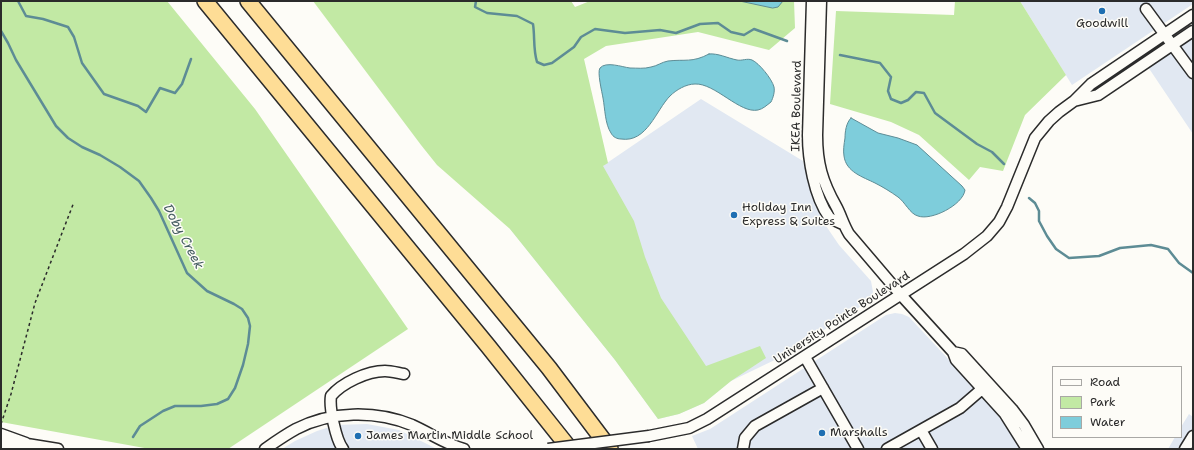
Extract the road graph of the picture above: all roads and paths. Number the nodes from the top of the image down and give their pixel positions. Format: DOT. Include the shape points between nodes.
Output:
graph roads {
  1 [pos="205,1"];
  2 [pos="248,1"];
  3 [pos="812,1"];
  4 [pos="821,1"];
  5 [pos="1146,9"];
  6 [pos="1193,15"];
  7 [pos="1193,31"];
  8 [pos="1164,34"];
  9 [pos="1172,45"];
  10 [pos="1193,73"];
  11 [pos="1074,101"];
  12 [pos="74,202"];
  13 [pos="843,224"];
  14 [pos="901,295"];
  15 [pos="953,352"];
  16 [pos="805,357"];
  17 [pos="404,374"];
  18 [pos="823,388"];
  19 [pos="982,389"];
  20 [pos="333,417"];
  21 [pos="1,424"];
  22 [pos="921,430"];
  23 [pos="1,434"];
  24 [pos="1193,436"];
  25 [pos="1,444"];
  26 [pos="27,446"];
  27 [pos="58,449"];
  28 [pos="265,449"];
  29 [pos="343,449"];
  30 [pos="464,449"];
  31 [pos="548,449"];
  32 [pos="570,449"];
  33 [pos="610,449"];
  34 [pos="743,449"];
  35 [pos="858,449"];
  36 [pos="887,449"];
  37 [pos="932,449"];
  38 [pos="1027,449"];
  39 [pos="1038,449"];
  40 [pos="1185,449"];
  1 -- 32 [label="highway"];
  2 -- 33 [label="highway" via="549,368"];
  3 -- 13 [label="street, IKEA Boulevard" via="809,156 815,185 826,210 830,218"];
  4 -- 13 [label="street, IKEA Boulevard" via="818,153 826,188"];
  5 -- 8 [label="street"];
  6 -- 8 [label="street, University Pointe Boulevard"];
  7 -- 9 [label="street, University Pointe Boulevard"];
  8 -- 9 [label="street"];
  8 -- 11 [label="street, University Pointe Boulevard" via="1091,84"];
  9 -- 10 [label="street"];
  9 -- 11 [label="street, University Pointe Boulevard" via="1098,95"];
  11 -- 14 [label="street, University Pointe Boulevard" via="1053,116 1035,138 1003,215 987,236"];
  12 -- 21 [label="path" via="35,303"];
  13 -- 14 [label="street, IKEA Boulevard"];
  14 -- 15 [label="street, IKEA Boulevard"];
  14 -- 16 [label="street, University Pointe Boulevard"];
  15 -- 19 [label="street, IKEA Boulevard" via="956,360"];
  15 -- 39 [label="street, IKEA Boulevard" via="962,354 1005,400"];
  16 -- 18 [label="street"];
  16 -- 31 [label="street, University Pointe Boulevard, bridge" via="702,422 677,431"];
  17 -- 20 [label="street" via="375,372 353,380 331,396"];
  18 -- 34 [label="street" via="755,426 745,438"];
  18 -- 35 [label="street"];
  19 -- 22 [label="street" via="960,408"];
  19 -- 38 [label="street, IKEA Boulevard" via="1008,419"];
  20 -- 28 [label="street" via="296,429"];
  20 -- 29 [label="street"];
  20 -- 30 [label="street" via="372,415 393,419 413,425"];
  22 -- 36 [label="street"];
  22 -- 37 [label="street"];
  23 -- 26 [label="street" via="16,438"];
  24 -- 40 [label="street"];
  25 -- 26 [label="street"];
  26 -- 27 [label="street"];
}
